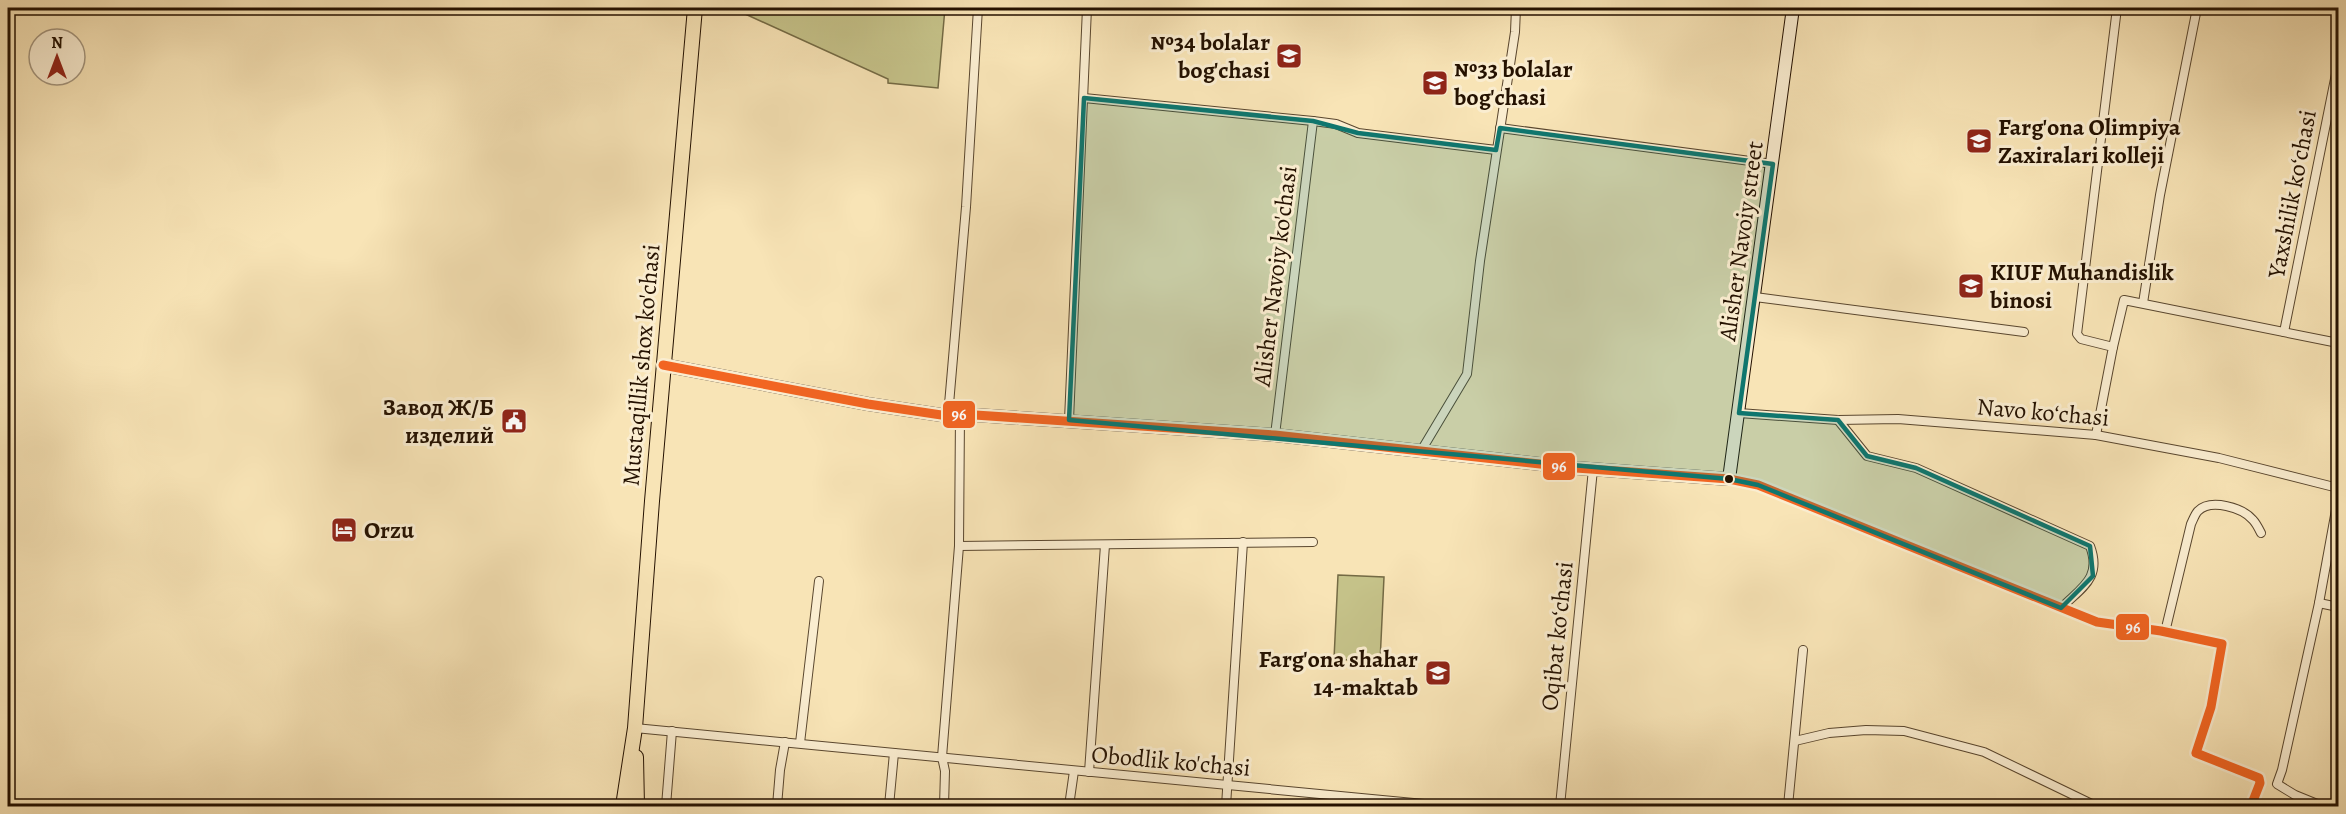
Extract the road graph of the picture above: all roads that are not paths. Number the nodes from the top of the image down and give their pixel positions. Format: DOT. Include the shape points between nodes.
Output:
graph roads {
  1 [pos="695,8"];
  2 [pos="978,8"];
  3 [pos="1087,8"];
  4 [pos="1516,8"];
  5 [pos="1793,8"];
  6 [pos="2117,8"];
  7 [pos="2197,8"];
  8 [pos="2338,64"];
  9 [pos="1084,98"];
  10 [pos="1313,121"];
  11 [pos="1500,128"];
  12 [pos="1496,150"];
  13 [pos="1773,164"];
  14 [pos="1755,297"];
  15 [pos="2143,303"];
  16 [pos="2024,332"];
  17 [pos="2284,332"];
  18 [pos="2338,343"];
  19 [pos="2113,347"];
  20 [pos="663,365"];
  21 [pos="1739,413"];
  22 [pos="954,415"];
  23 [pos="1069,420"];
  24 [pos="1838,420"];
  25 [pos="1275,435"];
  26 [pos="2096,435"];
  27 [pos="1421,451"];
  28 [pos="1593,469"];
  29 [pos="1729,479"];
  30 [pos="2338,488"];
  31 [pos="2338,499"];
  32 [pos="2261,533"];
  33 [pos="1243,542"];
  34 [pos="1313,542"];
  35 [pos="1105,545"];
  36 [pos="959,546"];
  37 [pos="819,580"];
  38 [pos="2319,603"];
  39 [pos="2061,608"];
  40 [pos="2338,608"];
  41 [pos="2165,632"];
  42 [pos="1803,650"];
  43 [pos="635,728"];
  44 [pos="672,731"];
  45 [pos="1795,741"];
  46 [pos="785,742"];
  47 [pos="800,743"];
  48 [pos="894,753"];
  49 [pos="942,757"];
  50 [pos="1074,771"];
  51 [pos="1089,772"];
  52 [pos="1229,785"];
  53 [pos="1429,806"];
  54 [pos="623,807"];
  55 [pos="637,807"];
  56 [pos="666,807"];
  57 [pos="777,807"];
  58 [pos="889,807"];
  59 [pos="944,807"];
  60 [pos="1069,807"];
  61 [pos="1226,807"];
  62 [pos="1445,807"];
  63 [pos="1560,807"];
  64 [pos="1788,807"];
  65 [pos="2096,807"];
  66 [pos="2251,807"];
  67 [pos="2322,807"];
  1 -- 20 [label="main road, Mustaqillik shox ko'chasi"];
  2 -- 22 [label="street"];
  3 -- 9 [label="street"];
  4 -- 11 [label="street"];
  5 -- 13 [label="street, Alisher Navoiy street"];
  6 -- 19 [label="street" via="2077,334 2081,339"];
  7 -- 15 [label="street"];
  8 -- 17 [label="street, Yaxshilik koʻchasi"];
  9 -- 10 [label="street"];
  9 -- 23 [label="street"];
  10 -- 12 [label="street" via="1336,124 1358,133"];
  10 -- 25 [label="street, Alisher Navoiy ko'chasi"];
  11 -- 12 [label="street"];
  11 -- 13 [label="street"];
  12 -- 27 [label="street" via="1467,374"];
  13 -- 14 [label="street, Alisher Navoiy street"];
  14 -- 16 [label="street"];
  14 -- 21 [label="street, Alisher Navoiy street"];
  15 -- 17 [label="street"];
  15 -- 19 [label="street" via="2124,300"];
  17 -- 18 [label="street"];
  19 -- 26 [label="street"];
  20 -- 22 [label="street" via="868,404"];
  20 -- 43 [label="main road, Mustaqillik shox ko'chasi"];
  21 -- 24 [label="street, Navo koʻchasi"];
  21 -- 29 [label="street, Alisher Navoiy street"];
  22 -- 23 [label="street"];
  22 -- 36 [label="street"];
  23 -- 25 [label="street"];
  24 -- 26 [label="street, Navo koʻchasi" via="1898,418"];
  24 -- 39 [label="street" via="1867,456 1916,468 2090,546 2095,559 2093,576"];
  25 -- 27 [label="street"];
  26 -- 30 [label="street, Navo koʻchasi" via="2219,458"];
  27 -- 28 [label="street"];
  28 -- 29 [label="street"];
  28 -- 63 [label="street, Oqibat koʻchasi"];
  29 -- 39 [label="street" via="1758,485"];
  31 -- 38 [label="street"];
  32 -- 41 [label="street" via="2253,519 2236,509 2204,507 2198,512 2191,524"];
  33 -- 34 [label="street"];
  33 -- 35 [label="street"];
  33 -- 52 [label="street"];
  35 -- 36 [label="street"];
  35 -- 51 [label="street"];
  36 -- 49 [label="street"];
  37 -- 47 [label="street"];
  38 -- 40 [label="street"];
  38 -- 67 [label="street" via="2277,784"];
  39 -- 41 [label="street" via="2097,622"];
  41 -- 66 [label="street" via="2222,644 2211,707 2196,753 2259,778"];
  42 -- 45 [label="street"];
  43 -- 44 [label="street, Obodlik ko'chasi"];
  43 -- 54 [label="main road, Mustaqillik shox ko'chasi"];
  43 -- 55 [label="main road, Mustaqillik shox ko'chasi"];
  44 -- 46 [label="street, Obodlik ko'chasi"];
  44 -- 56 [label="street"];
  45 -- 64 [label="street"];
  45 -- 65 [label="street" via="1829,733 1904,731 1984,752"];
  46 -- 47 [label="street, Obodlik ko'chasi"];
  46 -- 57 [label="street"];
  47 -- 48 [label="street, Obodlik ko'chasi"];
  48 -- 49 [label="street, Obodlik ko'chasi"];
  48 -- 58 [label="street"];
  49 -- 50 [label="street, Obodlik ko'chasi"];
  49 -- 59 [label="street"];
  50 -- 51 [label="street, Obodlik ko'chasi"];
  50 -- 60 [label="street"];
  51 -- 52 [label="street, Obodlik ko'chasi"];
  52 -- 53 [label="street, Obodlik ko'chasi"];
  52 -- 61 [label="street"];
  53 -- 62 [label="street, Obodlik ko'chasi"];
}
